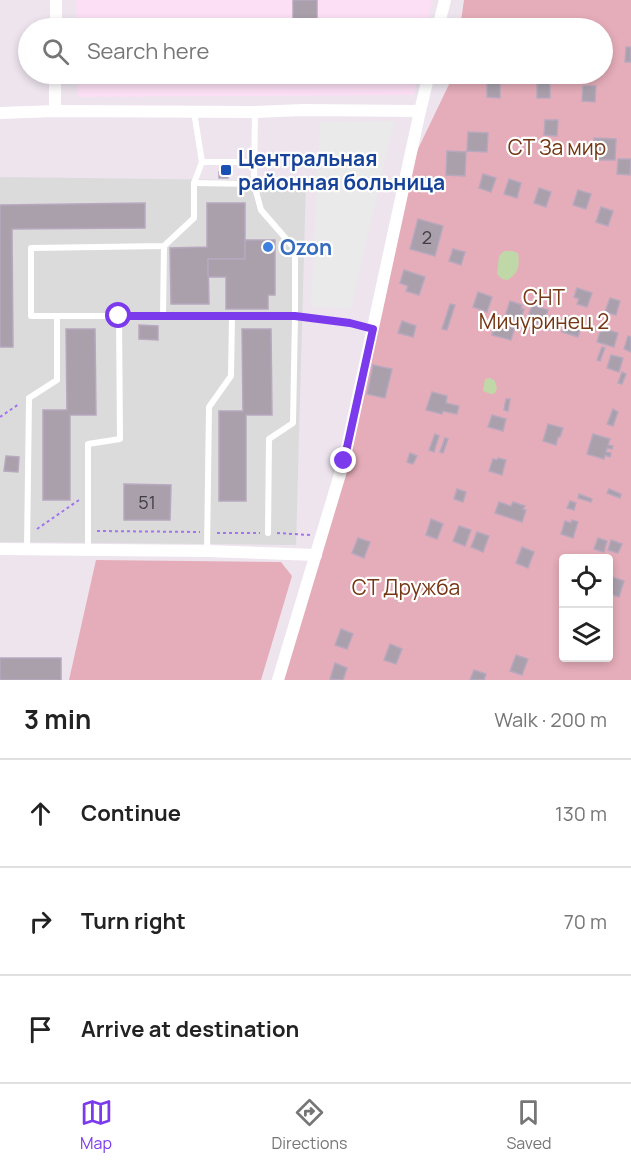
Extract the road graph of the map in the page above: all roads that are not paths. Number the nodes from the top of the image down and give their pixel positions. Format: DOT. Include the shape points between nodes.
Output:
graph roads {
  1 [pos="56,0"];
  2 [pos="445,0"];
  3 [pos="56,18"];
  4 [pos="440,18"];
  5 [pos="56,84"];
  6 [pos="427,84"];
  7 [pos="55,111"];
  8 [pos="194,111"];
  9 [pos="255,111"];
  10 [pos="420,111"];
  11 [pos="0,113"];
  12 [pos="202,162"];
  13 [pos="254,162"];
  14 [pos="194,183"];
  15 [pos="254,184"];
  16 [pos="164,246"];
  17 [pos="57,316"];
  18 [pos="119,316"];
  19 [pos="163,316"];
  20 [pos="232,316"];
  21 [pos="295,316"];
  22 [pos="373,329"];
  23 [pos="268,533"];
  24 [pos="27,543"];
  25 [pos="0,549"];
  26 [pos="88,550"];
  27 [pos="207,552"];
  28 [pos="316,555"];
  29 [pos="278,680"];
  1 -- 3 [label="street"];
  2 -- 4 [label="street"];
  5 -- 7 [label="street"];
  6 -- 10 [label="street"];
  7 -- 8 [label="street"];
  7 -- 11 [label="street"];
  8 -- 9 [label="street"];
  8 -- 12 [label="lane"];
  9 -- 10 [label="street"];
  9 -- 13 [label="lane"];
  10 -- 22 [label="street"];
  12 -- 13 [label="lane"];
  12 -- 14 [label="lane"];
  13 -- 15 [label="lane"];
  14 -- 15 [label="lane"];
  14 -- 16 [label="lane" via="194,218"];
  15 -- 21 [label="lane" via="261,210 295,249"];
  16 -- 17 [label="lane" via="31,248 31,316"];
  16 -- 19 [label="lane"];
  17 -- 18 [label="lane"];
  17 -- 24 [label="lane" via="57,380 29,398"];
  18 -- 19 [label="lane"];
  18 -- 26 [label="lane" via="120,439 88,444"];
  19 -- 20 [label="lane"];
  20 -- 21 [label="lane"];
  20 -- 27 [label="lane" via="231,376 209,407"];
  21 -- 22 [label="lane"];
  21 -- 23 [label="lane" via="293,423 269,439"];
  22 -- 28 [label="street" via="344,461"];
  24 -- 25 [label="street"];
  24 -- 26 [label="street"];
  26 -- 27 [label="street"];
  27 -- 28 [label="street"];
  28 -- 29 [label="street"];
}
